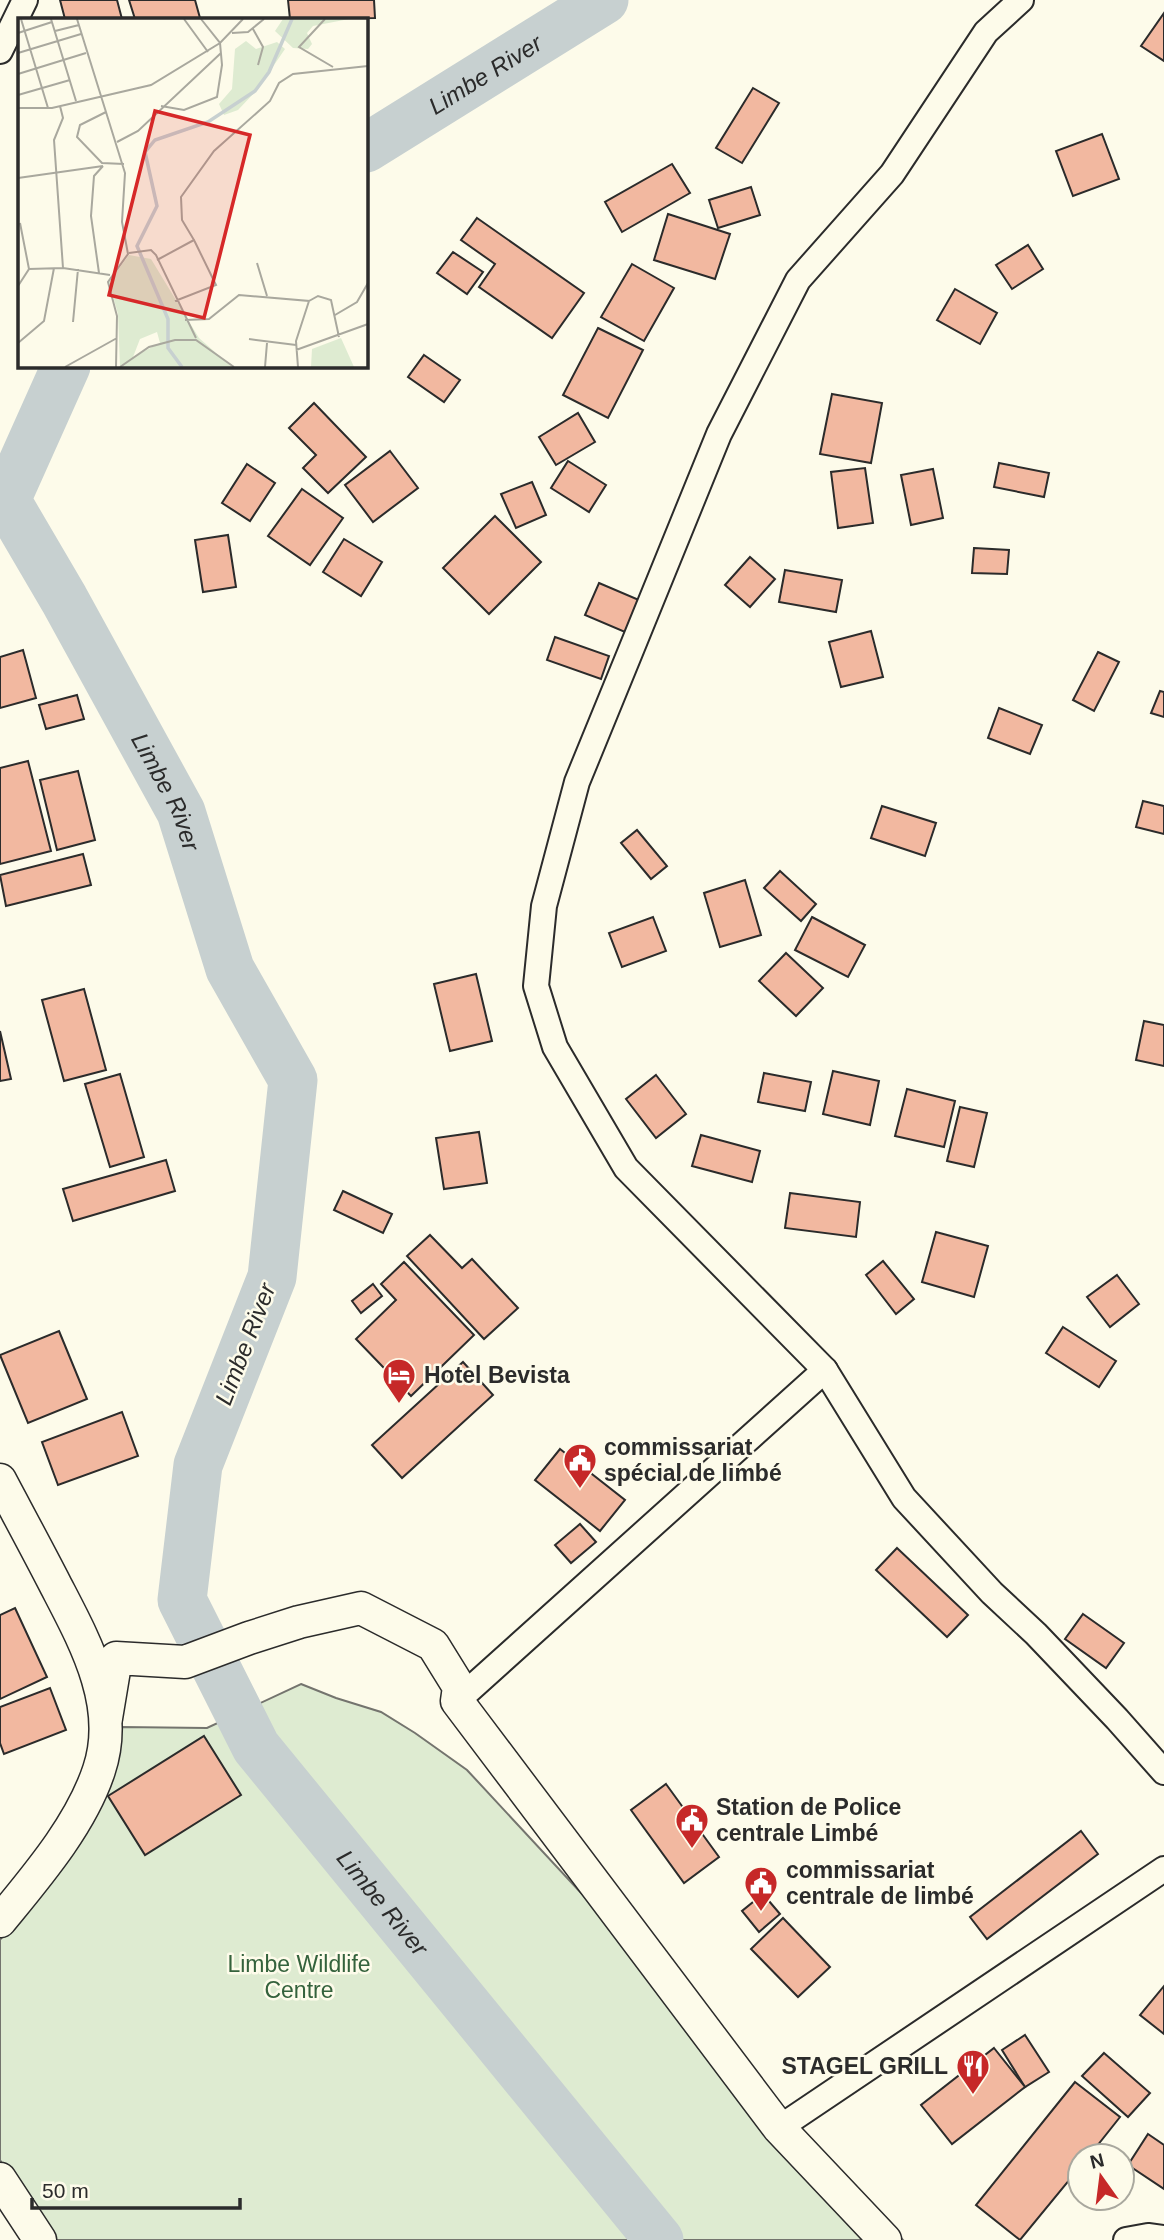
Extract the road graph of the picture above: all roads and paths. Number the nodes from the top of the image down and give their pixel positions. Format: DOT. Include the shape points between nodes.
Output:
graph roads {
  1 [pos="25,0"];
  2 [pos="1021,0"];
  3 [pos="0,51"];
  4 [pos="825,1370"];
  5 [pos="0,1480"];
  6 [pos="457,1701"];
  7 [pos="106,1718"];
  8 [pos="1164,1772"];
  9 [pos="1164,1869"];
  10 [pos="0,1921"];
  11 [pos="779,2129"];
  12 [pos="0,2179"];
  13 [pos="1164,2238"];
  14 [pos="40,2240"];
  15 [pos="885,2240"];
  16 [pos="1126,2240"];
  1 -- 3 [label="street"];
  2 -- 4 [label="street" via="986,32 892,174 798,280 719,435 577,782 544,906 536,986 555,1046 626,1168"];
  4 -- 6 [label="street"];
  4 -- 8 [label="street" via="904,1498"];
  5 -- 7 [label="street" via="84,1641"];
  6 -- 7 [label="street" via="459,1687 433,1646 360,1608 299,1622 185,1662 116,1658"];
  6 -- 11 [label="street"];
  7 -- 10 [label="street" via="99,1770 79,1816"];
  9 -- 11 [label="street"];
  11 -- 15 [label="street"];
  12 -- 14 [label="street"];
  13 -- 16 [label="street"];
}
